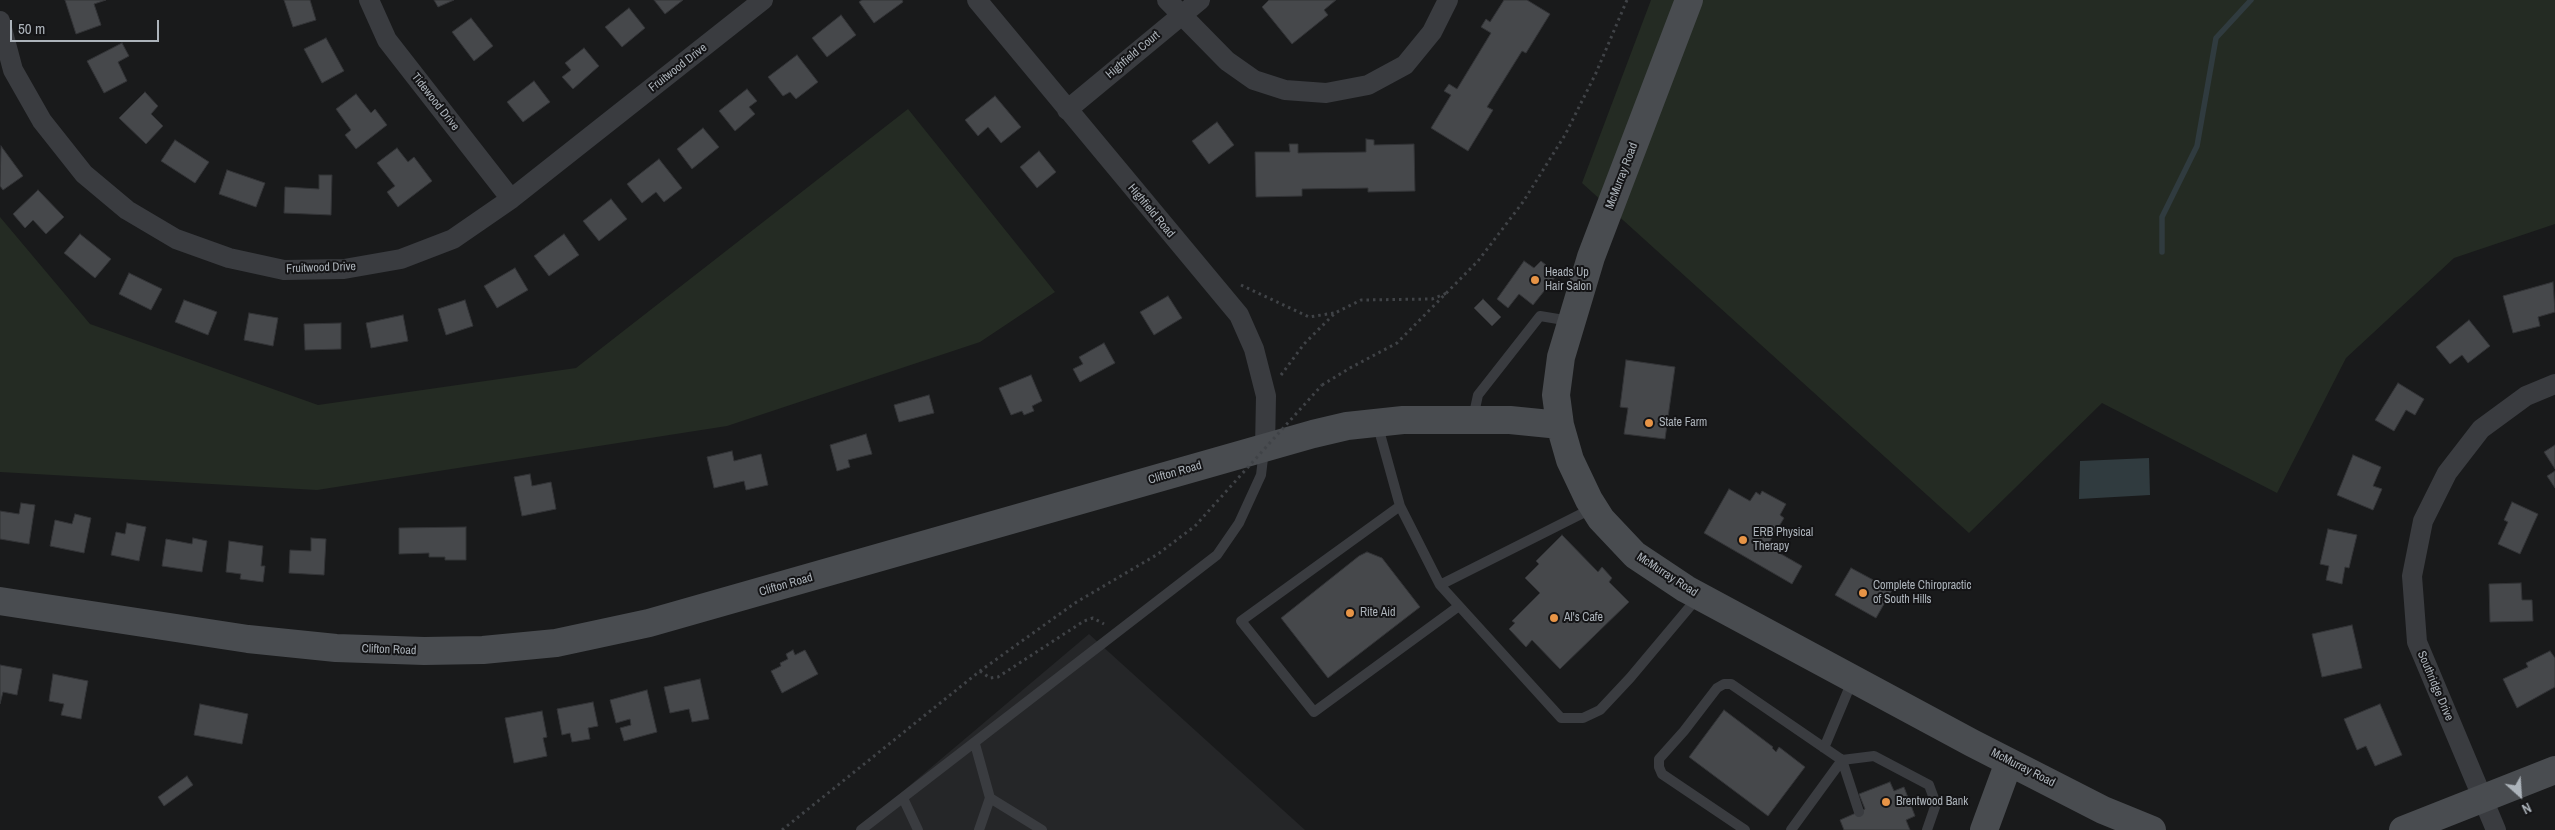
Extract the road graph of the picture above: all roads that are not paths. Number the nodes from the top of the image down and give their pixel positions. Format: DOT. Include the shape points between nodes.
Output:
graph roads {
  1 [pos="369,0"];
  2 [pos="763,0"];
  3 [pos="977,0"];
  4 [pos="1167,0"];
  5 [pos="1200,0"];
  6 [pos="1448,0"];
  7 [pos="1689,0"];
  8 [pos="1181,16"];
  9 [pos="0,21"];
  10 [pos="1067,110"];
  11 [pos="511,199"];
  12 [pos="1570,321"];
  13 [pos="2555,384"];
  14 [pos="1473,419"];
  15 [pos="1377,422"];
  16 [pos="1560,425"];
  17 [pos="1265,448"];
  18 [pos="1400,506"];
  19 [pos="1593,508"];
  20 [pos="1440,585"];
  21 [pos="1699,596"];
  22 [pos="0,601"];
  23 [pos="1459,606"];
  24 [pos="1853,678"];
  25 [pos="975,744"];
  26 [pos="1824,748"];
  27 [pos="1842,760"];
  28 [pos="2009,762"];
  29 [pos="2555,770"];
  30 [pos="903,798"];
  31 [pos="990,798"];
  32 [pos="2484,799"];
  33 [pos="1859,812"];
  34 [pos="861,830"];
  35 [pos="918,830"];
  36 [pos="979,830"];
  37 [pos="1042,830"];
  38 [pos="1745,830"];
  39 [pos="1791,830"];
  40 [pos="1927,830"];
  41 [pos="1984,830"];
  42 [pos="2152,830"];
  43 [pos="2403,830"];
  44 [pos="2496,830"];
  1 -- 11 [label="street, Tidewood Drive" via="387,40"];
  2 -- 11 [label="street, Fruitwood Drive"];
  3 -- 10 [label="street, Highfield Road"];
  4 -- 8 [label="street"];
  5 -- 8 [label="street, Highfield Court"];
  6 -- 8 [label="street" via="1432,32 1405,65 1368,85 1326,93 1285,90 1254,80 1227,61"];
  7 -- 12 [label="main road, McMurray Road" via="1591,257"];
  8 -- 10 [label="street, Highfield Court"];
  9 -- 11 [label="street, Fruitwood Drive" via="13,70 42,121 84,174 127,210 176,239 229,258 284,270 344,270 401,259 453,239"];
  10 -- 17 [label="street, Highfield Road" via="1238,315 1254,349 1266,396"];
  12 -- 14 [label="lane" via="1540,316 1478,395"];
  12 -- 16 [label="main road, McMurray Road" via="1557,378"];
  13 -- 32 [label="street, Southridge Drive" via="2526,396 2481,429 2447,473 2423,521 2412,576 2417,642"];
  14 -- 15 [label="main road, Clifton Road"];
  14 -- 16 [label="main road, Clifton Road"];
  15 -- 17 [label="main road, Clifton Road" via="1313,434"];
  15 -- 18 [label="lane"];
  16 -- 19 [label="main road, McMurray Road" via="1578,480"];
  17 -- 22 [label="main road, Clifton Road" via="649,623 556,643 483,650 327,647 200,632"];
  17 -- 25 [label="lane" via="1261,475 1239,523 1217,555"];
  18 -- 20 [label="lane"];
  18 -- 23 [label="lane" via="1241,622 1314,712"];
  19 -- 20 [label="lane"];
  19 -- 21 [label="main road, McMurray Road" via="1635,555"];
  20 -- 23 [label="lane"];
  21 -- 23 [label="lane" via="1600,710 1583,718 1561,718"];
  21 -- 24 [label="main road, McMurray Road"];
  24 -- 26 [label="lane"];
  24 -- 28 [label="main road, McMurray Road"];
  25 -- 30 [label="lane"];
  25 -- 31 [label="lane"];
  26 -- 27 [label="lane"];
  26 -- 38 [label="lane" via="1731,684 1717,688 1659,759 1659,767 1662,774"];
  27 -- 33 [label="lane"];
  27 -- 39 [label="lane"];
  27 -- 40 [label="lane" via="1874,756 1929,785 1936,804"];
  28 -- 41 [label="main road"];
  28 -- 42 [label="main road, McMurray Road" via="2103,810"];
  29 -- 32 [label="main road"];
  30 -- 34 [label="lane"];
  30 -- 35 [label="lane"];
  31 -- 36 [label="lane"];
  31 -- 37 [label="lane"];
  32 -- 43 [label="main road"];
  32 -- 44 [label="street, Southridge Drive"];
}
